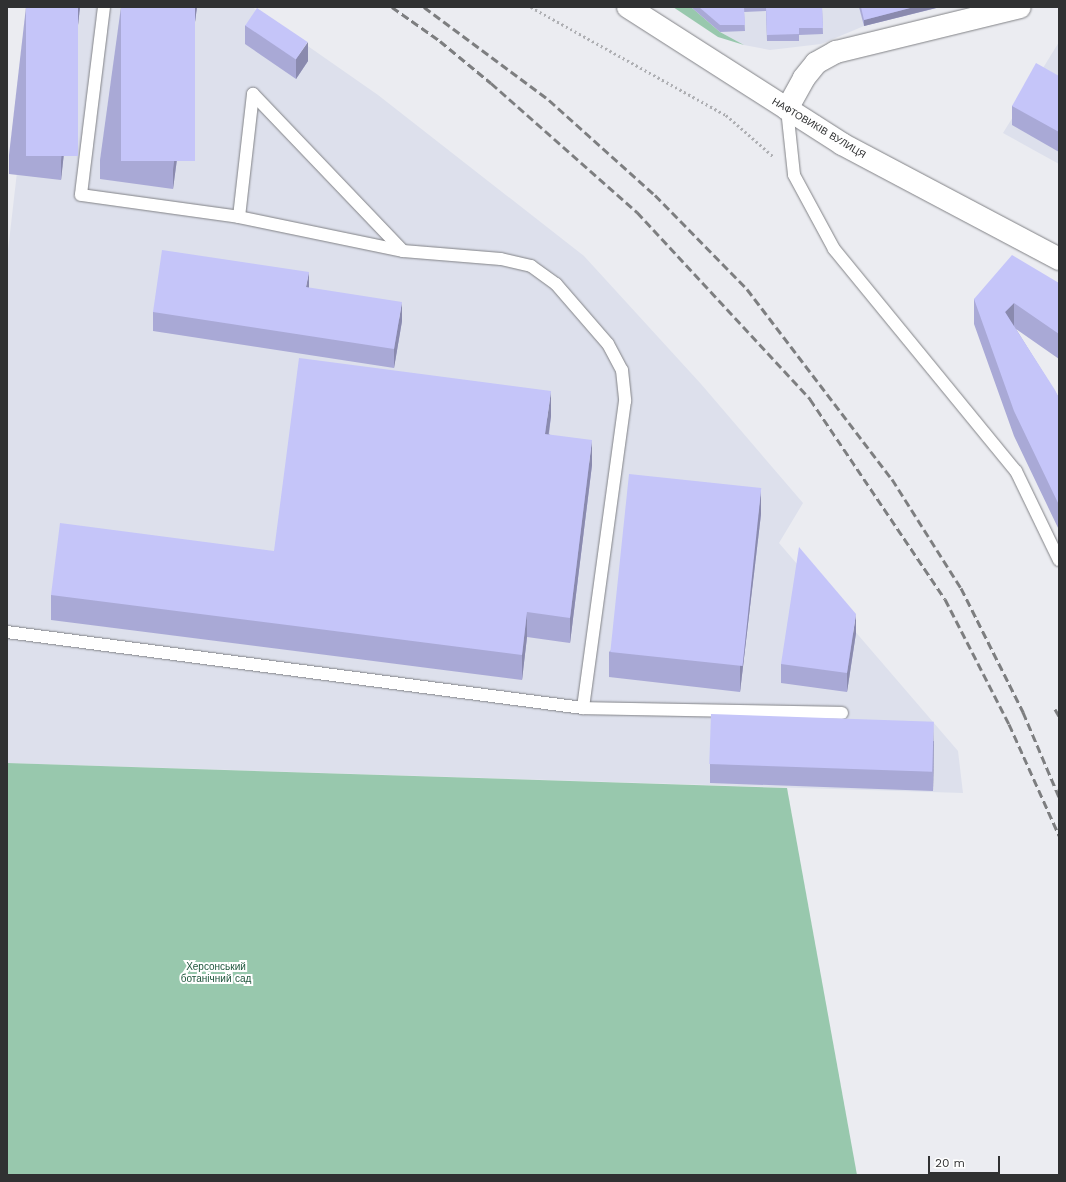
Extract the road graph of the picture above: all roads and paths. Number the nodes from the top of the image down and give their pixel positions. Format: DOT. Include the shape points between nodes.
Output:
graph roads {
  1 [pos="104,7"];
  2 [pos="531,7"];
  3 [pos="628,7"];
  4 [pos="1020,7"];
  5 [pos="787,109"];
  6 [pos="794,175"];
  7 [pos="239,218"];
  8 [pos="403,251"];
  9 [pos="1059,259"];
  10 [pos="1059,560"];
  11 [pos="7,632"];
  12 [pos="583,708"];
  13 [pos="842,713"];
  1 -- 7 [label="lane" via="81,195"];
  2 -- 6 [label="path" via="726,115"];
  3 -- 5 [label="street, НАФТОВИКІВ ВУЛИЦЯ"];
  4 -- 5 [label="street" via="836,52 812,68"];
  5 -- 6 [label="lane"];
  5 -- 9 [label="street, НАФТОВИКІВ ВУЛИЦЯ" via="842,144"];
  6 -- 10 [label="lane" via="834,249 1016,471"];
  7 -- 8 [label="lane"];
  7 -- 8 [label="lane" via="252,94"];
  8 -- 12 [label="lane" via="501,259 531,266 556,284 608,344 622,370 626,401"];
  11 -- 12 [label="lane"];
  12 -- 13 [label="lane"];
}
